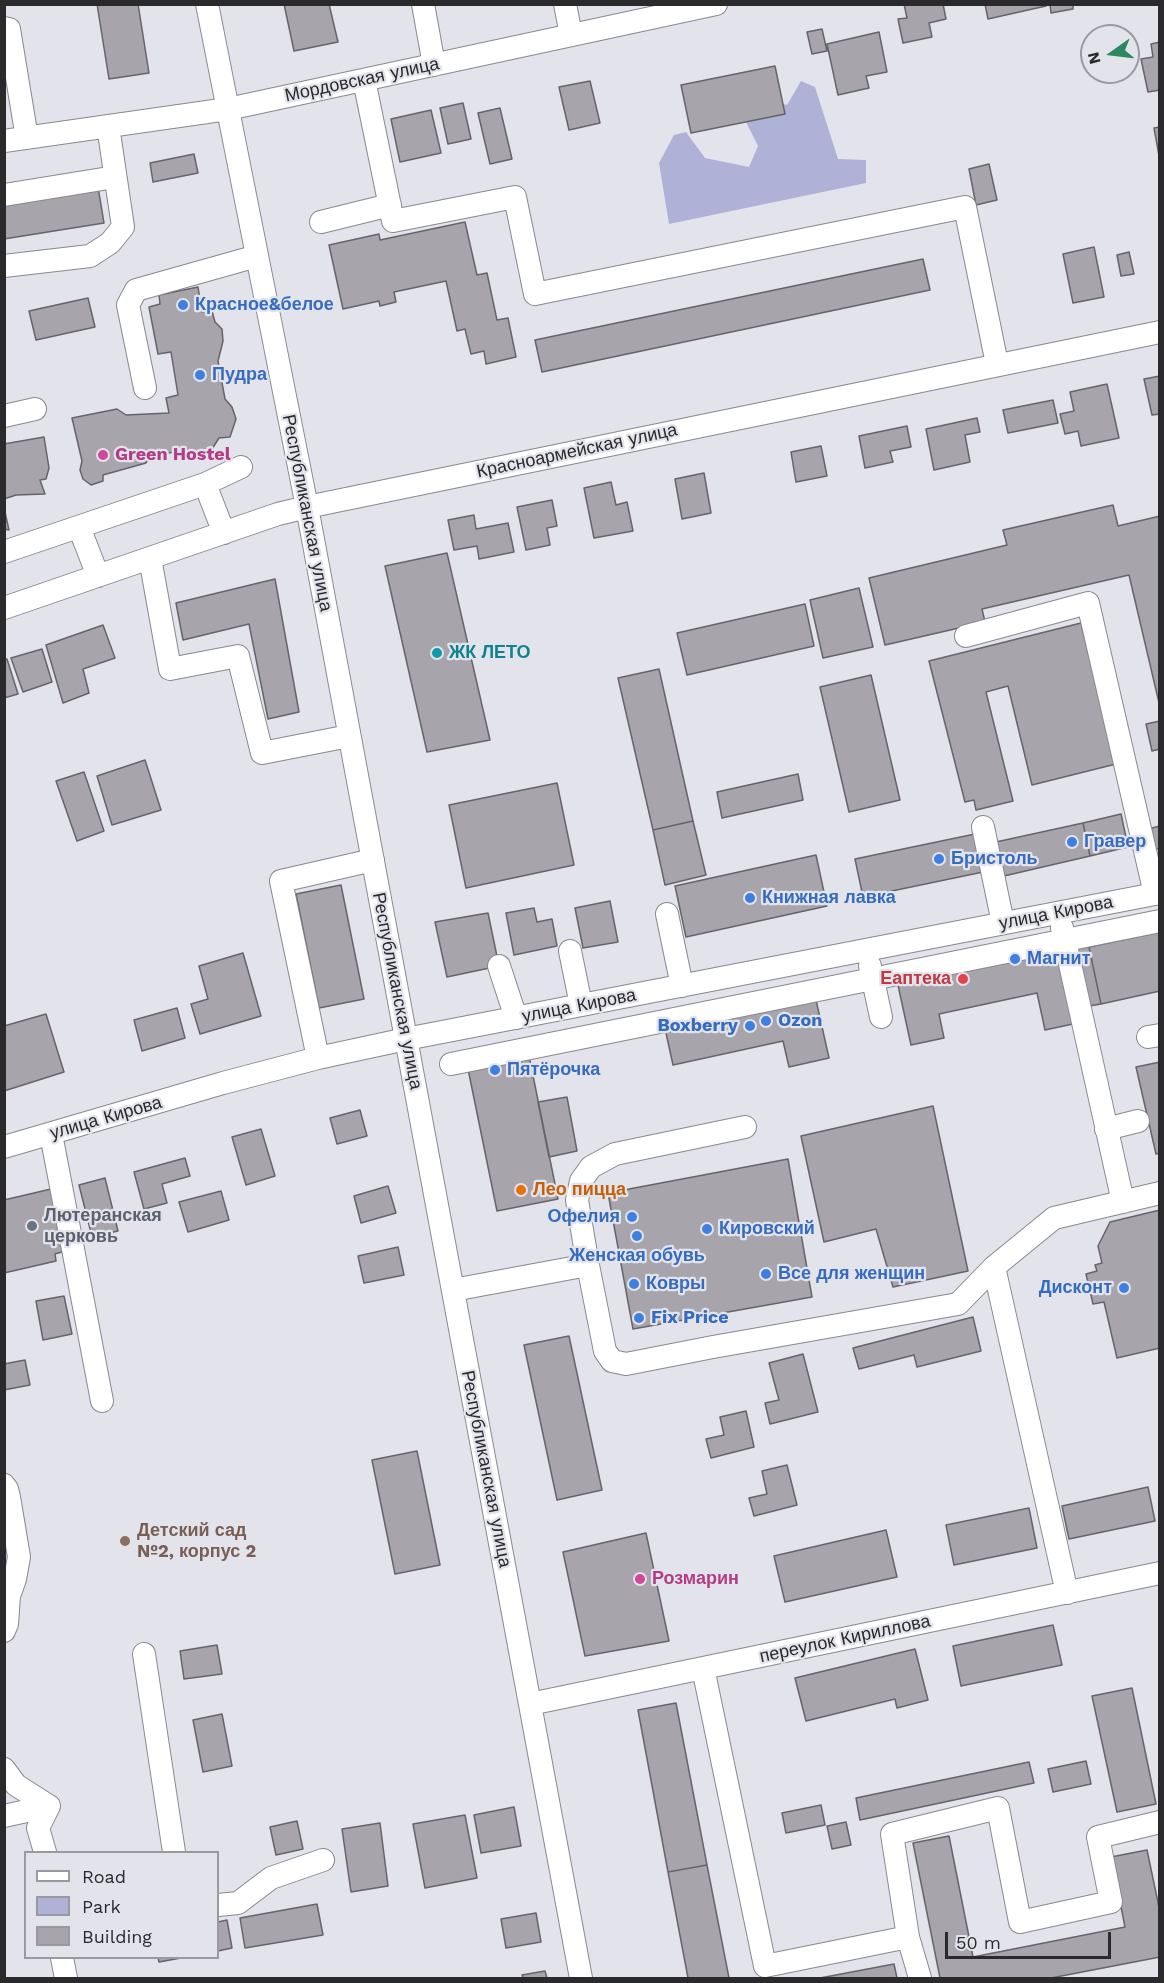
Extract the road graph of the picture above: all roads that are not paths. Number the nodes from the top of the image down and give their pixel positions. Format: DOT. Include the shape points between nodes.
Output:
graph roads {
  1 [pos="207,4"];
  2 [pos="423,4"];
  3 [pos="565,4"];
  4 [pos="716,4"];
  5 [pos="4,28"];
  6 [pos="571,35"];
  7 [pos="434,65"];
  8 [pos="363,80"];
  9 [pos="228,109"];
  10 [pos="108,126"];
  11 [pos="27,138"];
  12 [pos="4,141"];
  13 [pos="115,177"];
  14 [pos="4,195"];
  15 [pos="390,205"];
  16 [pos="321,222"];
  17 [pos="257,256"];
  18 [pos="4,266"];
  19 [pos="1160,332"];
  20 [pos="998,364"];
  21 [pos="145,388"];
  22 [pos="35,409"];
  23 [pos="4,416"];
  24 [pos="241,466"];
  25 [pos="205,484"];
  26 [pos="307,507"];
  27 [pos="79,527"];
  28 [pos="224,533"];
  29 [pos="4,552"];
  30 [pos="150,558"];
  31 [pos="98,576"];
  32 [pos="4,608"];
  33 [pos="966,636"];
  34 [pos="349,736"];
  35 [pos="982,827"];
  36 [pos="373,860"];
  37 [pos="1157,894"];
  38 [pos="1058,913"];
  39 [pos="667,914"];
  40 [pos="1160,921"];
  41 [pos="1003,923"];
  42 [pos="1064,941"];
  43 [pos="867,950"];
  44 [pos="570,951"];
  45 [pos="499,966"];
  46 [pos="682,986"];
  47 [pos="581,1005"];
  48 [pos="881,1017"];
  49 [pos="516,1018"];
  50 [pos="406,1039"];
  51 [pos="318,1058"];
  52 [pos="451,1064"];
  53 [pos="1138,1121"];
  54 [pos="745,1127"];
  55 [pos="1106,1129"];
  56 [pos="51,1134"];
  57 [pos="4,1147"];
  58 [pos="1160,1193"];
  59 [pos="1123,1202"];
  60 [pos="588,1265"];
  61 [pos="994,1268"];
  62 [pos="453,1290"];
  63 [pos="102,1401"];
  64 [pos="4,1485"];
  65 [pos="1160,1573"];
  66 [pos="1066,1593"];
  67 [pos="4,1631"];
  68 [pos="144,1654"];
  69 [pos="703,1668"];
  70 [pos="530,1704"];
  71 [pos="4,1769"];
  72 [pos="49,1806"];
  73 [pos="4,1816"];
  74 [pos="1160,1822"];
  75 [pos="45,1851"];
  76 [pos="174,1851"];
  77 [pos="323,1860"];
  78 [pos="219,1905"];
  79 [pos="908,1936"];
  80 [pos="62,1959"];
  81 [pos="66,1978"];
  82 [pos="581,1978"];
  83 [pos="920,1978"];
  1 -- 9 [label="street, Республиканская улица"];
  2 -- 7 [label="street"];
  3 -- 6 [label="street"];
  4 -- 6 [label="street, Мордовская улица"];
  5 -- 11 [label="street" via="9,29"];
  6 -- 7 [label="street, Мордовская улица"];
  7 -- 8 [label="street, Мордовская улица"];
  8 -- 9 [label="street, Мордовская улица"];
  8 -- 15 [label="street"];
  9 -- 10 [label="street, Мордовская улица"];
  9 -- 17 [label="street, Республиканская улица"];
  10 -- 11 [label="street, Мордовская улица"];
  10 -- 13 [label="street"];
  11 -- 12 [label="street, Мордовская улица"];
  13 -- 14 [label="street"];
  13 -- 18 [label="street" via="123,227 110,243 90,255"];
  15 -- 16 [label="street"];
  15 -- 20 [label="street" via="393,221 515,197 534,294 965,207"];
  17 -- 21 [label="street" via="136,290 128,305"];
  17 -- 26 [label="street, Республиканская улица"];
  19 -- 20 [label="street, Красноармейская улица"];
  20 -- 26 [label="street, Красноармейская улица"];
  22 -- 23 [label="street"];
  24 -- 25 [label="street"];
  25 -- 27 [label="street"];
  25 -- 28 [label="street"];
  26 -- 28 [label="street, Красноармейская улица"];
  26 -- 34 [label="street, Республиканская улица"];
  27 -- 29 [label="street"];
  27 -- 31 [label="street"];
  28 -- 30 [label="street, Красноармейская улица"];
  30 -- 31 [label="street, Красноармейская улица"];
  30 -- 34 [label="street" via="170,669 238,656 262,753"];
  31 -- 32 [label="street, Красноармейская улица"];
  33 -- 37 [label="street" via="1088,603"];
  34 -- 36 [label="street, Республиканская улица"];
  35 -- 41 [label="street"];
  36 -- 50 [label="street, Республиканская улица"];
  36 -- 51 [label="street" via="281,881"];
  37 -- 38 [label="street, улица Кирова"];
  38 -- 41 [label="street, улица Кирова"];
  38 -- 42 [label="street"];
  39 -- 46 [label="street"];
  40 -- 42 [label="street"];
  41 -- 43 [label="street, улица Кирова"];
  42 -- 52 [label="street"];
  42 -- 55 [label="street"];
  43 -- 46 [label="street, улица Кирова"];
  43 -- 48 [label="street"];
  44 -- 47 [label="street"];
  45 -- 49 [label="street"];
  46 -- 47 [label="street, улица Кирова"];
  47 -- 49 [label="street, улица Кирова"];
  49 -- 50 [label="street, улица Кирова"];
  50 -- 51 [label="street, улица Кирова"];
  50 -- 62 [label="street, Республиканская улица"];
  51 -- 56 [label="street, улица Кирова"];
  53 -- 55 [label="street"];
  54 -- 60 [label="street" via="615,1154 591,1167 580,1182 574,1233"];
  55 -- 59 [label="street"];
  56 -- 57 [label="street, улица Кирова"];
  56 -- 63 [label="street"];
  58 -- 59 [label="street"];
  59 -- 61 [label="street" via="1054,1218"];
  60 -- 61 [label="street" via="605,1351 612,1361 626,1364 958,1304"];
  60 -- 62 [label="street"];
  61 -- 66 [label="street"];
  62 -- 70 [label="street, Республиканская улица"];
  64 -- 67 [label="street" via="8,1489 19,1557"];
  65 -- 66 [label="street, переулок Кириллова"];
  66 -- 69 [label="street, переулок Кириллова"];
  68 -- 76 [label="street"];
  69 -- 70 [label="street, переулок Кириллова"];
  69 -- 79 [label="street" via="765,1966"];
  70 -- 82 [label="street, Республиканская улица"];
  71 -- 72 [label="street" via="16,1785"];
  72 -- 73 [label="street"];
  72 -- 75 [label="street" via="38,1828"];
  74 -- 79 [label="street" via="1098,1837 1111,1902 1020,1922 998,1808 892,1834"];
  77 -- 78 [label="street" via="271,1878 238,1903"];
  79 -- 83 [label="street"];
  80 -- 81 [label="street"];
}
